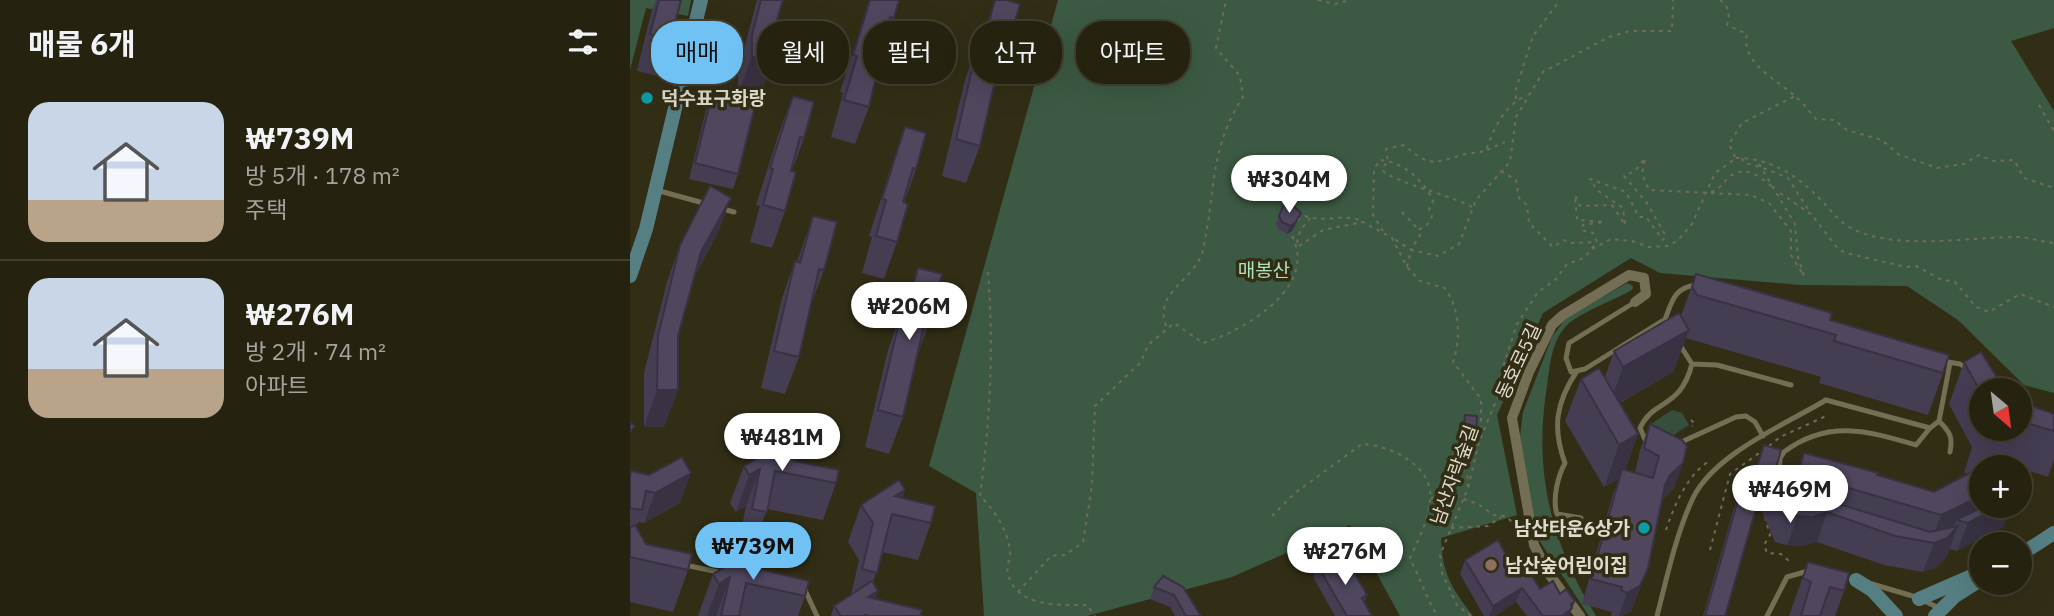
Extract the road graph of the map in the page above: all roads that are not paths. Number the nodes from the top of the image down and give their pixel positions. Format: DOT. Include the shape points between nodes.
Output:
graph roads {
  1 [pos="701,0"];
  2 [pos="656,190"];
  3 [pos="734,212"];
  4 [pos="630,276"];
  5 [pos="1702,284"];
  6 [pos="1635,302"];
  7 [pos="1664,322"];
  8 [pos="1938,359"];
  9 [pos="1950,363"];
  10 [pos="1692,365"];
  11 [pos="1577,371"];
  12 [pos="1977,375"];
  13 [pos="1791,385"];
  14 [pos="1939,421"];
  15 [pos="1930,428"];
  16 [pos="1763,436"];
  17 [pos="1668,447"];
  18 [pos="1651,449"];
  19 [pos="1950,452"];
  20 [pos="1779,498"];
  21 [pos="1581,518"];
  22 [pos="2054,533"];
  23 [pos="2032,547"];
  24 [pos="670,562"];
  25 [pos="1817,572"];
  26 [pos="738,576"];
  27 [pos="1969,577"];
  28 [pos="1853,579"];
  29 [pos="792,587"];
  30 [pos="1969,588"];
  31 [pos="1919,599"];
  32 [pos="1938,613"];
  33 [pos="817,616"];
  34 [pos="1580,616"];
  35 [pos="1657,616"];
  36 [pos="1767,616"];
  37 [pos="1896,616"];
  1 -- 2 [label="main road"];
  2 -- 3 [label="lane"];
  2 -- 4 [label="main road"];
  5 -- 7 [label="lane" via="1682,287 1671,299"];
  6 -- 11 [label="lane" via="1569,343 1567,366 1571,372"];
  6 -- 34 [label="street, 동호로5길" via="1646,294 1646,284 1637,275 1629,275 1552,325 1511,418 1534,545"];
  7 -- 10 [label="lane"];
  7 -- 11 [label="lane"];
  8 -- 9 [label="lane"];
  9 -- 12 [label="lane"];
  9 -- 14 [label="lane"];
  10 -- 13 [label="lane" via="1717,365"];
  10 -- 18 [label="lane" via="1675,399 1645,417 1641,435"];
  11 -- 21 [label="lane" via="1563,392 1555,437 1565,463 1555,507 1557,514"];
  14 -- 15 [label="lane"];
  14 -- 19 [label="lane" via="1950,432"];
  15 -- 16 [label="lane" via="1826,400"];
  15 -- 20 [label="lane" via="1916,445 1847,430 1825,430 1795,443 1780,458"];
  16 -- 17 [label="lane" via="1746,416 1736,417"];
  16 -- 35 [label="lane" via="1717,468 1694,496"];
  22 -- 23 [label="main road"];
  24 -- 26 [label="lane"];
  25 -- 36 [label="lane" via="1790,573"];
  27 -- 31 [label="main road"];
  28 -- 31 [label="lane"];
  28 -- 37 [label="main road" via="1872,590"];
  29 -- 33 [label="lane" via="805,590"];
  30 -- 32 [label="main road"];
  31 -- 32 [label="lane"];
}
